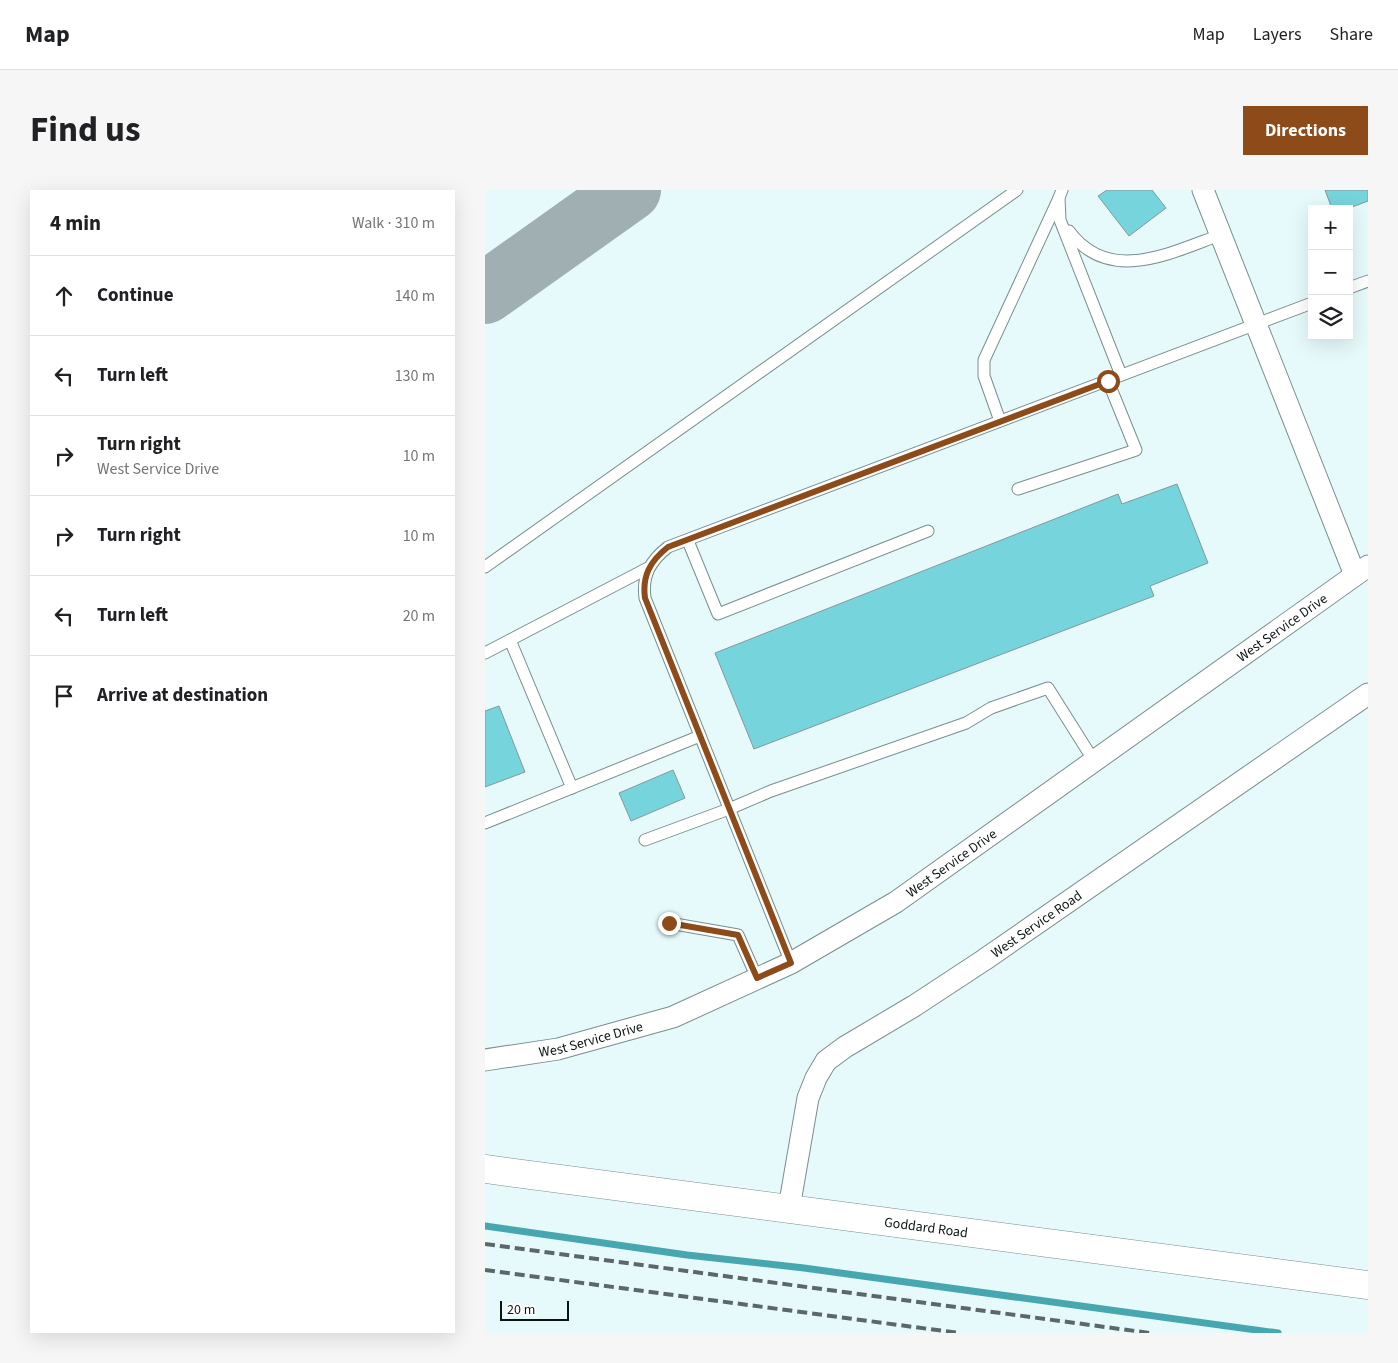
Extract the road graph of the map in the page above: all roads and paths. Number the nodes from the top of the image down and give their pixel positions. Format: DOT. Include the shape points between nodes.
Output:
graph roads {
  1 [pos="1017,190"];
  2 [pos="1203,190"];
  3 [pos="1060,194"];
  4 [pos="1060,220"];
  5 [pos="1220,235"];
  6 [pos="1368,281"];
  7 [pos="1353,287"];
  8 [pos="1308,305"];
  9 [pos="1255,325"];
  10 [pos="1121,376"];
  11 [pos="1108,381"];
  12 [pos="1000,421"];
  13 [pos="1018,489"];
  14 [pos="928,531"];
  15 [pos="688,541"];
  16 [pos="485,567"];
  17 [pos="648,568"];
  18 [pos="1362,570"];
  19 [pos="510,640"];
  20 [pos="485,653"];
  21 [pos="1368,694"];
  22 [pos="701,736"];
  23 [pos="1095,761"];
  24 [pos="572,788"];
  25 [pos="729,809"];
  26 [pos="486,819"];
  27 [pos="645,840"];
  28 [pos="669,923"];
  29 [pos="791,963"];
  30 [pos="757,978"];
  31 [pos="485,1060"];
  32 [pos="485,1169"];
  33 [pos="789,1208"];
  34 [pos="1368,1285"];
  1 -- 16 [label="lane"];
  2 -- 5 [label="street"];
  3 -- 4 [label="lane"];
  3 -- 12 [label="lane" via="984,360 983,376"];
  4 -- 5 [label="lane" via="1076,241 1098,256 1125,262 1155,258"];
  4 -- 10 [label="lane"];
  5 -- 9 [label="street"];
  6 -- 7 [label="lane"];
  8 -- 9 [label="lane"];
  9 -- 10 [label="lane"];
  9 -- 18 [label="street"];
  10 -- 11 [label="lane"];
  11 -- 12 [label="lane"];
  11 -- 13 [label="lane" via="1136,450"];
  12 -- 15 [label="lane"];
  14 -- 15 [label="lane" via="718,614"];
  15 -- 17 [label="lane" via="668,547"];
  17 -- 19 [label="lane"];
  17 -- 22 [label="lane" via="643,583 645,598"];
  18 -- 23 [label="street, West Service Drive"];
  19 -- 20 [label="lane"];
  19 -- 24 [label="lane"];
  21 -- 33 [label="street, West Service Road" via="984,960 826,1061 808,1098"];
  22 -- 24 [label="lane"];
  22 -- 25 [label="lane"];
  23 -- 25 [label="lane" via="1048,688 991,708 967,722"];
  23 -- 29 [label="street, West Service Drive" via="896,902"];
  24 -- 26 [label="lane"];
  25 -- 27 [label="lane"];
  25 -- 29 [label="lane"];
  28 -- 30 [label="lane" via="738,935"];
  29 -- 30 [label="street, West Service Drive"];
  30 -- 31 [label="street, West Service Drive" via="673,1017 558,1049"];
  32 -- 33 [label="main road, Goddard Road"];
  33 -- 34 [label="main road, Goddard Road"];
}
